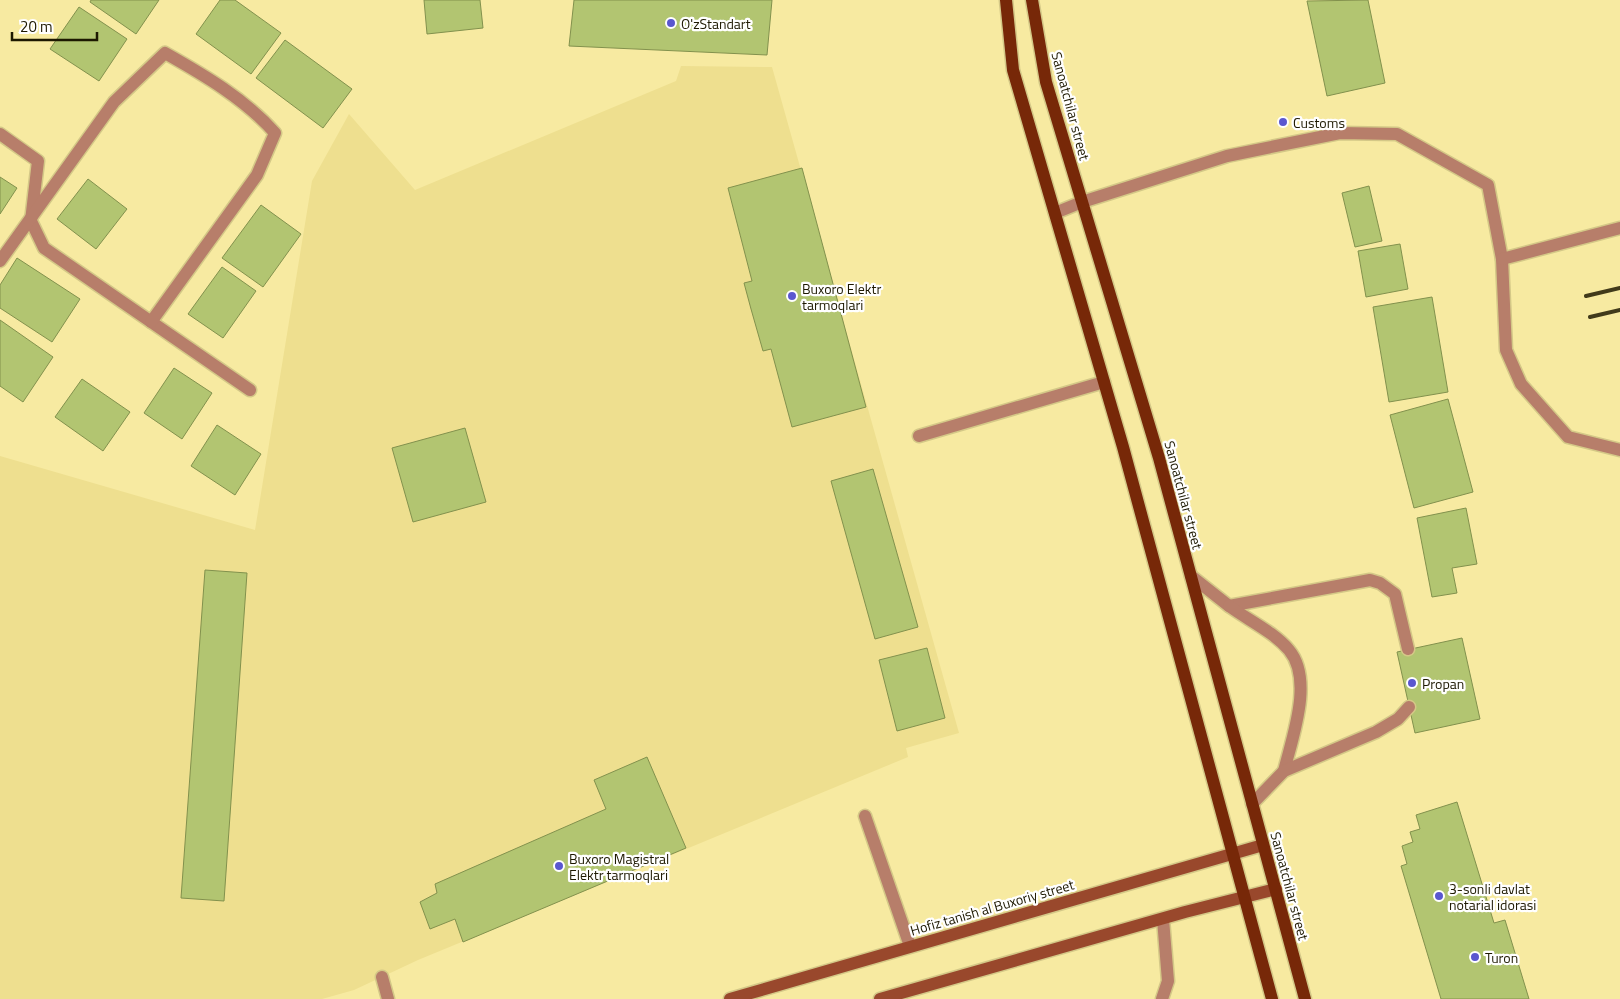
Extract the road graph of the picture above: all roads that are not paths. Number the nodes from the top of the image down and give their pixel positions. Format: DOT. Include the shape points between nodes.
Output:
graph roads {
  1 [pos="1006,0"];
  2 [pos="1032,0"];
  3 [pos="0,134"];
  4 [pos="1082,202"];
  5 [pos="1055,213"];
  6 [pos="31,221"];
  7 [pos="1620,228"];
  8 [pos="1502,259"];
  9 [pos="0,261"];
  10 [pos="151,322"];
  11 [pos="1104,382"];
  12 [pos="250,390"];
  13 [pos="919,436"];
  14 [pos="1620,450"];
  15 [pos="1190,576"];
  16 [pos="1230,606"];
  17 [pos="1408,650"];
  18 [pos="1409,707"];
  19 [pos="1284,770"];
  20 [pos="1252,804"];
  21 [pos="865,816"];
  22 [pos="1263,845"];
  23 [pos="1232,854"];
  24 [pos="1276,889"];
  25 [pos="1244,897"];
  26 [pos="1163,918"];
  27 [pos="910,946"];
  28 [pos="382,977"];
  29 [pos="388,999"];
  30 [pos="730,999"];
  31 [pos="880,999"];
  32 [pos="1162,999"];
  33 [pos="1272,999"];
  34 [pos="1305,999"];
  1 -- 5 [label="main road" via="1013,70"];
  2 -- 4 [label="main road, Sanoatchilar street" via="1046,82"];
  3 -- 6 [label="lane" via="38,161"];
  4 -- 5 [label="lane"];
  4 -- 8 [label="lane" via="1227,156 1340,133 1397,134 1488,185"];
  4 -- 15 [label="main road, Sanoatchilar street" via="1159,458"];
  5 -- 11 [label="main road"];
  6 -- 9 [label="lane"];
  6 -- 10 [label="lane" via="44,248"];
  6 -- 10 [label="lane" via="114,102 165,53 257,113 276,133 257,175"];
  7 -- 8 [label="lane"];
  8 -- 14 [label="lane" via="1506,350 1520,384 1568,437"];
  10 -- 12 [label="lane"];
  11 -- 13 [label="lane"];
  11 -- 23 [label="main road"];
  15 -- 16 [label="lane"];
  15 -- 20 [label="main road, Sanoatchilar street"];
  16 -- 17 [label="lane" via="1370,580 1395,594"];
  16 -- 19 [label="lane" via="1290,651 1298,669 1301,702"];
  18 -- 19 [label="lane" via="1398,719 1376,732"];
  19 -- 20 [label="lane"];
  20 -- 22 [label="main road, Sanoatchilar street"];
  21 -- 27 [label="lane"];
  22 -- 23 [label="main road, Hofiz tanish al Buxoriy street"];
  22 -- 24 [label="main road, Sanoatchilar street"];
  23 -- 25 [label="main road"];
  23 -- 27 [label="main road, Hofiz tanish al Buxoriy street"];
  24 -- 25 [label="main road"];
  24 -- 34 [label="main road, Sanoatchilar street"];
  25 -- 26 [label="main road"];
  25 -- 33 [label="main road"];
  26 -- 31 [label="main road"];
  26 -- 32 [label="lane" via="1168,981"];
  27 -- 30 [label="main road, Hofiz tanish al Buxoriy street"];
  28 -- 29 [label="lane"];
}
